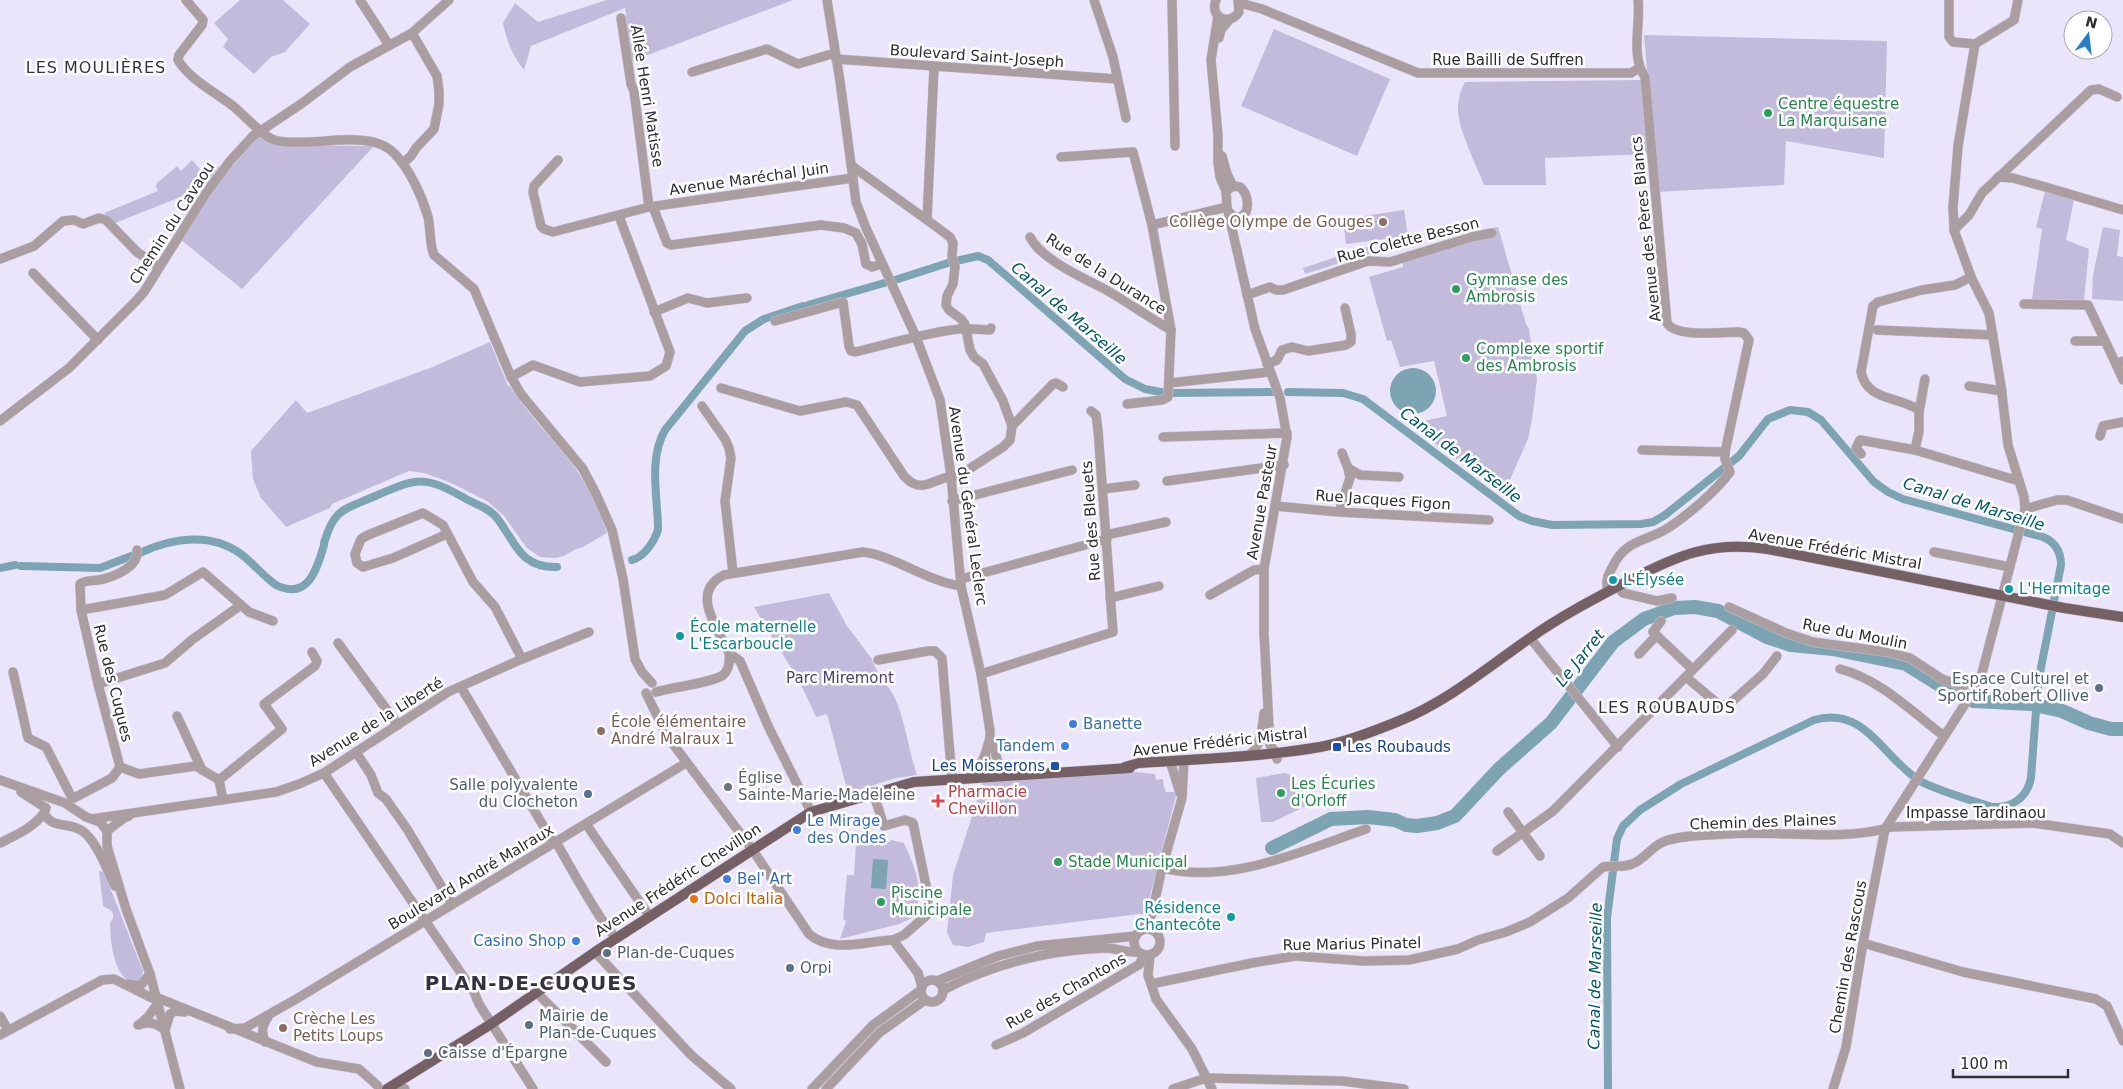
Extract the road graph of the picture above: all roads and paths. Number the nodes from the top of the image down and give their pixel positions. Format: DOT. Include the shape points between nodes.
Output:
graph roads {
  1 [pos="186,0"];
  2 [pos="360,0"];
  3 [pos="449,0"];
  4 [pos="827,0"];
  5 [pos="1094,0"];
  6 [pos="1172,0"];
  7 [pos="1638,0"];
  8 [pos="1949,0"];
  9 [pos="2018,0"];
  10 [pos="1214,1"];
  11 [pos="1239,2"];
  12 [pos="1218,16"];
  13 [pos="621,18"];
  14 [pos="1229,20"];
  15 [pos="412,33"];
  16 [pos="1975,44"];
  17 [pos="389,45"];
  18 [pos="835,56"];
  19 [pos="934,67"];
  20 [pos="1639,68"];
  21 [pos="692,72"];
  22 [pos="1117,79"];
  23 [pos="2117,97"];
  24 [pos="1126,118"];
  25 [pos="1216,118"];
  26 [pos="261,131"];
  27 [pos="1175,146"];
  28 [pos="1061,157"];
  29 [pos="558,160"];
  30 [pos="403,163"];
  31 [pos="852,166"];
  32 [pos="1998,177"];
  33 [pos="853,178"];
  34 [pos="1230,189"];
  35 [pos="651,207"];
  36 [pos="1228,210"];
  37 [pos="2123,210"];
  38 [pos="619,216"];
  39 [pos="1240,218"];
  40 [pos="927,220"];
  41 [pos="1152,225"];
  42 [pos="1954,230"];
  43 [pos="1492,233"];
  44 [pos="1234,236"];
  45 [pos="1030,237"];
  46 [pos="0,259"];
  47 [pos="159,267"];
  48 [pos="884,268"];
  49 [pos="33,273"];
  50 [pos="1971,277"];
  51 [pos="1247,295"];
  52 [pos="747,298"];
  53 [pos="2024,304"];
  54 [pos="1346,308"];
  55 [pos="654,312"];
  56 [pos="775,321"];
  57 [pos="991,328"];
  58 [pos="966,329"];
  59 [pos="1171,330"];
  60 [pos="1877,330"];
  61 [pos="1993,335"];
  62 [pos="916,337"];
  63 [pos="98,340"];
  64 [pos="2075,341"];
  65 [pos="2104,341"];
  66 [pos="2120,362"];
  67 [pos="1268,368"];
  68 [pos="511,377"];
  69 [pos="1925,378"];
  70 [pos="2123,380"];
  71 [pos="1969,386"];
  72 [pos="722,388"];
  73 [pos="1063,388"];
  74 [pos="1169,390"];
  75 [pos="2002,391"];
  76 [pos="1126,404"];
  77 [pos="702,406"];
  78 [pos="1090,411"];
  79 [pos="1919,412"];
  80 [pos="0,421"];
  81 [pos="2123,422"];
  82 [pos="1012,426"];
  83 [pos="1287,433"];
  84 [pos="2100,436"];
  85 [pos="1163,437"];
  86 [pos="1642,450"];
  87 [pos="1915,450"];
  88 [pos="1725,452"];
  89 [pos="1342,453"];
  90 [pos="1861,454"];
  91 [pos="1284,465"];
  92 [pos="1348,468"];
  93 [pos="1072,470"];
  94 [pos="951,476"];
  95 [pos="1399,477"];
  96 [pos="1167,481"];
  97 [pos="2018,481"];
  98 [pos="1135,484"];
  99 [pos="1103,489"];
  100 [pos="952,501"];
  101 [pos="1275,506"];
  102 [pos="2025,509"];
  103 [pos="1339,512"];
  104 [pos="2123,519"];
  105 [pos="1489,520"];
  106 [pos="1166,522"];
  107 [pos="447,534"];
  108 [pos="1106,537"];
  109 [pos="1934,552"];
  110 [pos="138,553"];
  111 [pos="2010,567"];
  112 [pos="1264,569"];
  113 [pos="733,573"];
  114 [pos="961,583"];
  115 [pos="1159,586"];
  116 [pos="1613,589"];
  117 [pos="1210,596"];
  118 [pos="2003,597"];
  119 [pos="1110,598"];
  120 [pos="1672,598"];
  121 [pos="241,605"];
  122 [pos="1729,607"];
  123 [pos="81,610"];
  124 [pos="2080,611"];
  125 [pos="2123,617"];
  126 [pos="273,621"];
  127 [pos="1661,622"];
  128 [pos="2123,622"];
  129 [pos="1732,630"];
  130 [pos="589,632"];
  131 [pos="1656,636"];
  132 [pos="1530,638"];
  133 [pos="338,643"];
  134 [pos="312,652"];
  135 [pos="730,653"];
  136 [pos="1639,654"];
  137 [pos="1777,656"];
  138 [pos="522,659"];
  139 [pos="878,660"];
  140 [pos="1840,669"];
  141 [pos="13,672"];
  142 [pos="1689,673"];
  143 [pos="981,674"];
  144 [pos="98,684"];
  145 [pos="461,687"];
  146 [pos="652,689"];
  147 [pos="1266,691"];
  148 [pos="1973,692"];
  149 [pos="1264,715"];
  150 [pos="177,716"];
  151 [pos="398,725"];
  152 [pos="1944,736"];
  153 [pos="990,738"];
  154 [pos="1618,747"];
  155 [pos="356,752"];
  156 [pos="1250,754"];
  157 [pos="985,755"];
  158 [pos="1276,756"];
  159 [pos="1265,757"];
  160 [pos="686,763"];
  161 [pos="1184,763"];
  162 [pos="1170,764"];
  163 [pos="997,765"];
  164 [pos="120,767"];
  165 [pos="202,770"];
  166 [pos="324,772"];
  167 [pos="1004,775"];
  168 [pos="991,776"];
  169 [pos="974,777"];
  170 [pos="952,778"];
  171 [pos="219,780"];
  172 [pos="0,783"];
  173 [pos="873,792"];
  174 [pos="1182,798"];
  175 [pos="56,799"];
  176 [pos="223,800"];
  177 [pos="45,810"];
  178 [pos="811,812"];
  179 [pos="1508,812"];
  180 [pos="139,813"];
  181 [pos="92,819"];
  182 [pos="586,824"];
  183 [pos="56,825"];
  184 [pos="27,829"];
  185 [pos="1366,829"];
  186 [pos="1885,829"];
  187 [pos="107,833"];
  188 [pos="1523,833"];
  189 [pos="91,838"];
  190 [pos="0,843"];
  191 [pos="555,843"];
  192 [pos="2123,843"];
  193 [pos="752,849"];
  194 [pos="1497,851"];
  195 [pos="1540,856"];
  196 [pos="1162,868"];
  197 [pos="1621,868"];
  198 [pos="452,904"];
  199 [pos="126,908"];
  200 [pos="1152,914"];
  201 [pos="650,916"];
  202 [pos="426,921"];
  203 [pos="1156,932"];
  204 [pos="1139,933"];
  205 [pos="617,938"];
  206 [pos="893,940"];
  207 [pos="1863,944"];
  208 [pos="595,952"];
  209 [pos="1144,954"];
  210 [pos="918,973"];
  211 [pos="150,974"];
  212 [pos="934,981"];
  213 [pos="121,982"];
  214 [pos="1151,984"];
  215 [pos="921,989"];
  216 [pos="943,990"];
  217 [pos="536,993"];
  218 [pos="158,1000"];
  219 [pos="925,1000"];
  220 [pos="190,1013"];
  221 [pos="270,1014"];
  222 [pos="0,1016"];
  223 [pos="492,1024"];
  224 [pos="230,1029"];
  225 [pos="165,1030"];
  226 [pos="4,1032"];
  227 [pos="2123,1040"];
  228 [pos="265,1042"];
  229 [pos="996,1045"];
  230 [pos="606,1062"];
  231 [pos="1206,1078"];
  232 [pos="401,1086"];
  233 [pos="382,1087"];
  234 [pos="180,1089"];
  235 [pos="533,1089"];
  236 [pos="731,1089"];
  237 [pos="812,1089"];
  238 [pos="826,1089"];
  239 [pos="1173,1089"];
  240 [pos="1212,1089"];
  241 [pos="1404,1089"];
  242 [pos="1833,1089"];
  1 -- 26 [label="street" via="203,20 178,55 178,60 196,79"];
  2 -- 17 [label="street"];
  3 -- 15 [label="street, Chemin du Cavaou"];
  4 -- 18 [label="street"];
  5 -- 22 [label="street"];
  6 -- 27 [label="street"];
  7 -- 20 [label="street, Avenue des Pères Blancs"];
  8 -- 16 [label="street" via="1949,38 1953,42"];
  9 -- 16 [label="street" via="2014,20"];
  10 -- 12 [label="street"];
  11 -- 14 [label="street" via="1239,12"];
  11 -- 20 [label="street, Rue Bailli de Suffren" via="1418,74 1631,74"];
  12 -- 14 [label="street"];
  12 -- 25 [label="street" via="1211,60"];
  13 -- 35 [label="street, Allée Henri Matisse"];
  14 -- 25 [label="street" via="1221,30 1216,60"];
  15 -- 17 [label="street, Chemin du Cavaou"];
  15 -- 30 [label="street" via="437,76 439,104 434,129"];
  16 -- 42 [label="street" via="1958,146"];
  17 -- 26 [label="street, Chemin du Cavaou" via="350,67"];
  18 -- 19 [label="street, Boulevard Saint-Joseph"];
  18 -- 21 [label="street" via="798,64 767,49"];
  18 -- 31 [label="street"];
  19 -- 22 [label="street, Boulevard Saint-Joseph"];
  19 -- 40 [label="street"];
  20 -- 88 [label="street, Avenue des Pères Blancs" via="1645,77 1667,323 1674,330 1684,332 1744,333 1749,340"];
  22 -- 24 [label="street"];
  23 -- 32 [label="street" via="2099,89 2091,90"];
  25 -- 34 [label="street"];
  26 -- 30 [label="street" via="270,138 290,143 370,140 383,144"];
  26 -- 47 [label="street, Chemin du Cavaou" via="230,161"];
  28 -- 41 [label="street" via="1133,152"];
  29 -- 38 [label="street, Avenue Maréchal Juin" via="534,186 544,229 553,232"];
  30 -- 68 [label="street" via="422,199 434,255 474,289"];
  31 -- 33 [label="street"];
  31 -- 40 [label="street"];
  32 -- 37 [label="street" via="2013,178"];
  32 -- 42 [label="street"];
  33 -- 35 [label="street, Avenue Maréchal Juin"];
  33 -- 48 [label="street" via="856,202"];
  34 -- 36 [label="street, Avenue Pasteur"];
  34 -- 39 [label="street" via="1242,189 1247,200 1246,212"];
  35 -- 38 [label="street, Avenue Maréchal Juin"];
  35 -- 48 [label="street, Allée Henri Matisse" via="667,243 671,245 821,225 851,230 860,238 866,264"];
  36 -- 39 [label="street"];
  36 -- 41 [label="street"];
  36 -- 44 [label="street, Avenue Pasteur"];
  38 -- 55 [label="street"];
  39 -- 44 [label="street"];
  40 -- 58 [label="street" via="954,243 953,284 946,305 961,318"];
  41 -- 59 [label="street"];
  42 -- 50 [label="street"];
  43 -- 51 [label="street, Rue Colette Besson" via="1390,262 1368,261 1283,290 1270,287"];
  44 -- 51 [label="street, Avenue Pasteur"];
  45 -- 59 [label="street, Rue de la Durance" via="1034,247"];
  46 -- 47 [label="street" via="34,246 64,221 74,220 83,224 99,218 106,220 137,252"];
  47 -- 63 [label="street, Chemin du Cavaou" via="136,302"];
  48 -- 62 [label="street, Avenue du Général Leclerc"];
  49 -- 63 [label="street"];
  50 -- 61 [label="street" via="1989,313"];
  50 -- 79 [label="street" via="1955,285 1922,290 1873,306 1861,372 1863,380 1872,392"];
  51 -- 67 [label="street, Avenue Pasteur"];
  52 -- 55 [label="street" via="708,303 688,298"];
  53 -- 65 [label="street" via="2088,305"];
  54 -- 67 [label="street" via="1352,334 1350,342 1308,351 1292,347 1282,350"];
  55 -- 68 [label="street" via="670,352 666,366 650,376 580,382 533,364"];
  56 -- 62 [label="street" via="844,302 851,351"];
  57 -- 58 [label="street"];
  58 -- 62 [label="street"];
  58 -- 82 [label="street" via="970,350 983,364"];
  59 -- 74 [label="street"];
  60 -- 61 [label="street"];
  61 -- 75 [label="street"];
  62 -- 94 [label="street, Avenue du Général Leclerc" via="940,400"];
  63 -- 80 [label="street, Chemin du Cavaou" via="69,368"];
  64 -- 65 [label="street"];
  65 -- 66 [label="street"];
  66 -- 70 [label="street"];
  67 -- 74 [label="street"];
  67 -- 83 [label="street, Avenue Pasteur" via="1280,398"];
  68 -- 146 [label="street" via="521,394 583,469 612,530 635,659"];
  69 -- 79 [label="street"];
  71 -- 75 [label="street"];
  72 -- 94 [label="street" via="800,411 837,404 858,405 909,481 922,486"];
  73 -- 82 [label="street" via="1053,384"];
  74 -- 76 [label="street" via="1162,400"];
  75 -- 97 [label="street" via="2008,445"];
  77 -- 113 [label="street" via="725,439 731,458 725,501"];
  78 -- 99 [label="street, Rue des Bleuets" via="1096,415"];
  79 -- 87 [label="street"];
  81 -- 84 [label="street" via="2103,426"];
  82 -- 94 [label="street" via="1010,440 1003,447 957,477"];
  83 -- 85 [label="street"];
  83 -- 91 [label="street, Avenue Pasteur"];
  86 -- 88 [label="street"];
  87 -- 90 [label="street" via="1860,440 1856,448"];
  87 -- 97 [label="street"];
  88 -- 116 [label="street, Avenue des Pères Blancs" via="1730,472 1727,476 1680,519 1624,550 1608,576 1606,584"];
  89 -- 92 [label="street"];
  91 -- 96 [label="street"];
  91 -- 101 [label="street, Avenue Pasteur"];
  92 -- 95 [label="street" via="1360,475"];
  92 -- 103 [label="street" via="1350,478"];
  93 -- 100 [label="street"];
  94 -- 100 [label="street, Avenue du Général Leclerc"];
  97 -- 102 [label="street"];
  98 -- 99 [label="street"];
  99 -- 108 [label="street, Rue des Bleuets"];
  100 -- 114 [label="street, Avenue du Général Leclerc"];
  101 -- 103 [label="street, Rue Jacques Figon"];
  101 -- 112 [label="street, Avenue Pasteur"];
  102 -- 104 [label="street" via="2067,500"];
  102 -- 111 [label="street"];
  103 -- 105 [label="street, Rue Jacques Figon"];
  106 -- 108 [label="street"];
  107 -- 107 [label="street" via="442,524 423,513 418,514 362,539 355,554 357,563 363,567 393,558"];
  107 -- 138 [label="street" via="473,582 495,607"];
  108 -- 114 [label="street"];
  108 -- 119 [label="street, Rue des Bleuets"];
  109 -- 111 [label="street"];
  110 -- 123 [label="street" via="136,561 124,570 101,580 83,581 80,584"];
  111 -- 118 [label="street"];
  112 -- 117 [label="street" via="1254,570"];
  112 -- 147 [label="street, Avenue Pasteur"];
  113 -- 114 [label="street" via="863,552 936,581"];
  113 -- 135 [label="street" via="715,579 706,596 709,610"];
  114 -- 143 [label="street, Avenue du Général Leclerc"];
  115 -- 119 [label="street"];
  116 -- 118 [label="main road, Avenue Frédéric Mistral" via="1684,554 1718,547 1752,547"];
  116 -- 120 [label="street" via="1657,601"];
  116 -- 132 [label="main road, Avenue Frédéric Mistral"];
  118 -- 124 [label="main road, Avenue Frédéric Mistral"];
  118 -- 148 [label="street" via="1982,673"];
  119 -- 143 [label="street, Rue des Bleuets" via="1113,632"];
  121 -- 123 [label="street, Rue des Cuques" via="203,572 165,595"];
  121 -- 126 [label="street, Rue des Cuques" via="249,612"];
  121 -- 144 [label="street" via="165,663"];
  122 -- 148 [label="street, Rue du Moulin" via="1813,642 1910,658 1942,679"];
  123 -- 144 [label="street, Rue des Cuques"];
  124 -- 125 [label="main road"];
  124 -- 128 [label="main road"];
  127 -- 131 [label="street" via="1652,632"];
  129 -- 142 [label="street"];
  130 -- 138 [label="street, Avenue de la Liberté"];
  131 -- 136 [label="street"];
  131 -- 142 [label="street"];
  132 -- 154 [label="street"];
  132 -- 158 [label="main road, Avenue Frédéric Mistral" via="1451,694 1400,720 1319,748"];
  133 -- 151 [label="street"];
  134 -- 171 [label="street" via="317,661 315,666 264,704 282,729"];
  135 -- 146 [label="street" via="728,666 721,676"];
  135 -- 178 [label="street" via="740,661"];
  137 -- 142 [label="street" via="1763,674 1728,705 1716,703"];
  138 -- 145 [label="street, Avenue de la Liberté"];
  139 -- 170 [label="street" via="928,651 935,651 942,658"];
  140 -- 152 [label="street" via="1857,673 1875,683"];
  141 -- 164 [label="street" via="28,738 46,747 71,796 74,798 112,778"];
  142 -- 154 [label="street"];
  143 -- 153 [label="street, Avenue du Général Leclerc"];
  144 -- 164 [label="street, Rue des Cuques"];
  145 -- 151 [label="street, Avenue de la Liberté"];
  145 -- 191 [label="street"];
  146 -- 160 [label="street" via="654,708 667,736"];
  147 -- 149 [label="street, Avenue Pasteur"];
  147 -- 158 [label="street, Avenue Pasteur" via="1270,745"];
  148 -- 152 [label="street"];
  149 -- 156 [label="street, Avenue Pasteur" via="1259,745"];
  149 -- 159 [label="street, Avenue Pasteur"];
  150 -- 165 [label="street"];
  151 -- 155 [label="street, Avenue de la Liberté"];
  152 -- 186 [label="street"];
  153 -- 157 [label="street, Avenue du Général Leclerc"];
  153 -- 163 [label="street, Avenue du Général Leclerc" via="996,750"];
  154 -- 188 [label="street" via="1553,811"];
  155 -- 166 [label="street, Avenue de la Liberté"];
  155 -- 198 [label="street" via="378,793 386,799 407,830"];
  156 -- 159 [label="main road, Avenue Frédéric Mistral"];
  156 -- 161 [label="main road, Avenue Frédéric Mistral"];
  157 -- 168 [label="street, Avenue du Général Leclerc"];
  157 -- 169 [label="street, Avenue du Général Leclerc"];
  158 -- 159 [label="main road, Avenue Frédéric Mistral"];
  159 -- 161 [label="main road, Avenue Frédéric Mistral"];
  160 -- 182 [label="street, Boulevard André Malraux"];
  160 -- 193 [label="street"];
  161 -- 162 [label="main road, Avenue Frédéric Mistral"];
  161 -- 174 [label="street"];
  162 -- 167 [label="main road, Avenue Frédéric Mistral"];
  162 -- 174 [label="street"];
  163 -- 167 [label="street, Avenue du Général Leclerc"];
  163 -- 168 [label="street"];
  164 -- 165 [label="street" via="139,774 196,766"];
  165 -- 171 [label="street"];
  166 -- 176 [label="street, Avenue de la Liberté" via="276,792"];
  166 -- 202 [label="street"];
  167 -- 168 [label="main road, Avenue Frédéric Chevillon"];
  168 -- 169 [label="main road, Avenue Frédéric Chevillon"];
  169 -- 170 [label="main road, Avenue Frédéric Chevillon"];
  170 -- 173 [label="main road, Avenue Frédéric Chevillon" via="914,782"];
  171 -- 176 [label="street"];
  172 -- 175 [label="street"];
  172 -- 177 [label="street" via="28,794"];
  173 -- 178 [label="main road, Avenue Frédéric Chevillon"];
  173 -- 206 [label="street" via="884,826 905,820 913,822 928,895 929,910 924,919"];
  174 -- 196 [label="street"];
  175 -- 177 [label="street"];
  175 -- 181 [label="street"];
  176 -- 180 [label="street, Avenue de la Liberté"];
  177 -- 183 [label="street" via="50,822"];
  177 -- 184 [label="street"];
  178 -- 193 [label="main road, Avenue Frédéric Chevillon"];
  179 -- 188 [label="street"];
  180 -- 181 [label="street, Avenue de la Liberté"];
  180 -- 187 [label="street, Avenue de la Liberté" via="124,818"];
  181 -- 187 [label="street" via="100,822"];
  182 -- 191 [label="street, Boulevard André Malraux"];
  182 -- 201 [label="street"];
  183 -- 184 [label="street"];
  183 -- 189 [label="street" via="82,830"];
  184 -- 190 [label="street"];
  185 -- 196 [label="street" via="1258,865 1195,874"];
  186 -- 192 [label="street, Impasse Tardinaou" via="2033,823 2110,834"];
  186 -- 197 [label="street, Chemin des Plaines" via="1880,832 1844,833 1729,833 1670,839 1635,863"];
  186 -- 207 [label="street, Chemin des Rascous"];
  187 -- 189 [label="street" via="98,840"];
  187 -- 199 [label="street" via="107,846"];
  188 -- 194 [label="street"];
  188 -- 195 [label="street"];
  189 -- 199 [label="street"];
  191 -- 198 [label="street, Boulevard André Malraux"];
  191 -- 205 [label="street" via="599,916"];
  193 -- 201 [label="main road, Avenue Frédéric Chevillon"];
  193 -- 206 [label="street" via="815,940 832,945"];
  196 -- 200 [label="street"];
  197 -- 214 [label="street, Rue Marius Pinatel" via="1607,866 1568,898 1530,922 1458,949 1409,960 1364,961 1295,956"];
  198 -- 202 [label="street, Boulevard André Malraux"];
  199 -- 211 [label="street"];
  200 -- 203 [label="street"];
  200 -- 204 [label="street"];
  201 -- 205 [label="main road, Avenue Frédéric Chevillon"];
  202 -- 221 [label="street, Boulevard André Malraux"];
  202 -- 223 [label="street"];
  203 -- 204 [label="street" via="1149,929"];
  203 -- 209 [label="street" via="1159,948"];
  204 -- 209 [label="street" via="1134,945"];
  204 -- 212 [label="street" via="1037,946 998,956"];
  205 -- 208 [label="main road, Avenue Frédéric Chevillon"];
  206 -- 210 [label="street"];
  207 -- 227 [label="street" via="1963,972 2096,999 2107,1006"];
  207 -- 242 [label="street, Chemin des Rascous" via="1846,1047"];
  208 -- 217 [label="main road, Avenue Frédéric Chevillon"];
  208 -- 236 [label="street" via="699,1063"];
  209 -- 214 [label="street"];
  209 -- 216 [label="street" via="1103,948 1038,955 975,974"];
  209 -- 229 [label="street, Rue des Chantons" via="1140,964 1023,1033"];
  210 -- 212 [label="street"];
  210 -- 215 [label="street"];
  211 -- 213 [label="street" via="140,986"];
  211 -- 218 [label="street"];
  212 -- 215 [label="street" via="925,982"];
  212 -- 216 [label="street"];
  213 -- 218 [label="street"];
  213 -- 226 [label="street" via="102,980"];
  214 -- 231 [label="street" via="1156,999 1192,1049"];
  215 -- 219 [label="street"];
  215 -- 237 [label="street" via="873,1025"];
  216 -- 219 [label="street" via="939,1000"];
  217 -- 223 [label="main road, Avenue Frédéric Chevillon"];
  217 -- 230 [label="street"];
  218 -- 220 [label="street"];
  218 -- 225 [label="street"];
  218 -- 225 [label="street" via="148,1018 138,1025 147,1022"];
  219 -- 238 [label="street" via="879,1033"];
  220 -- 224 [label="street"];
  220 -- 225 [label="street" via="170,1014"];
  221 -- 224 [label="street, Boulevard André Malraux" via="245,1028"];
  221 -- 228 [label="street" via="263,1025"];
  222 -- 226 [label="street"];
  223 -- 232 [label="main road, Avenue Frédéric Chevillon"];
  223 -- 235 [label="street"];
  224 -- 228 [label="street"];
  225 -- 234 [label="street"];
  228 -- 233 [label="street" via="317,1062 359,1069"];
  231 -- 239 [label="street"];
  231 -- 240 [label="street"];
  231 -- 241 [label="street" via="1342,1081"];
  232 -- 233 [label="main road, Avenue Frédéric Chevillon"];
}
